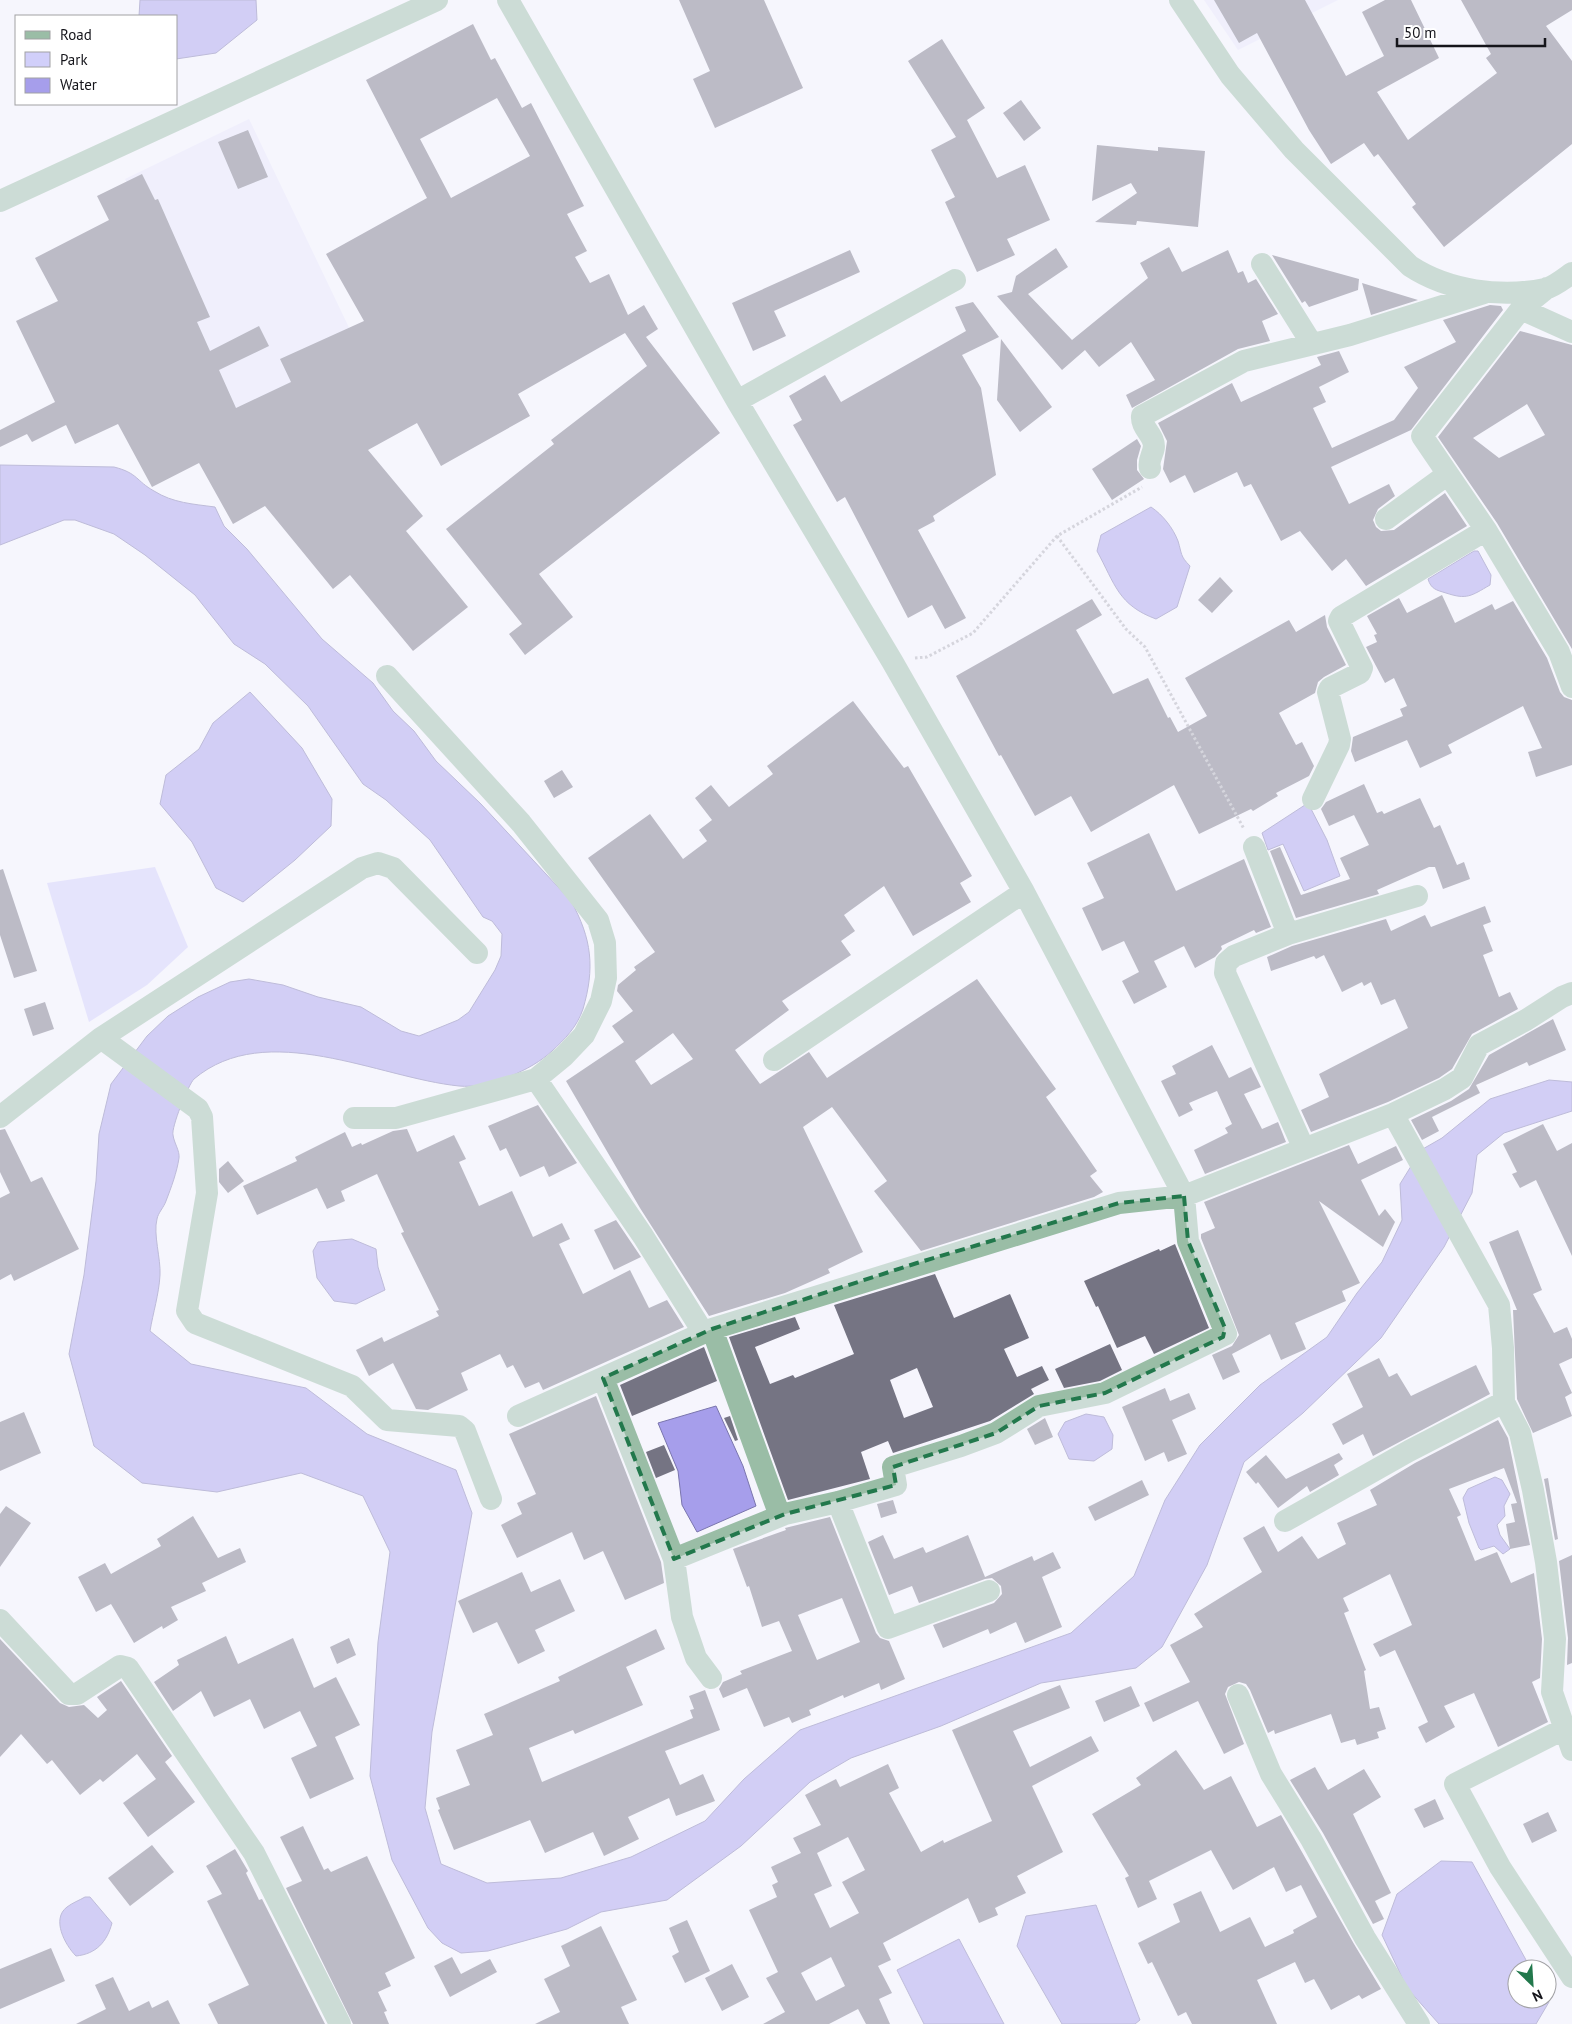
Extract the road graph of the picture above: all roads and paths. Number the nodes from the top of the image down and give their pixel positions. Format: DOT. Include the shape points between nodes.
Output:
graph roads {
  1 [pos="437,0"];
  2 [pos="508,0"];
  3 [pos="1180,0"];
  4 [pos="0,201"];
  5 [pos="1262,264"];
  6 [pos="1572,273"];
  7 [pos="956,280"];
  8 [pos="1547,288"];
  9 [pos="1484,293"];
  10 [pos="1521,309"];
  11 [pos="1572,332"];
  12 [pos="1312,344"];
  13 [pos="737,401"];
  14 [pos="1150,468"];
  15 [pos="1448,474"];
  16 [pos="1386,519"];
  17 [pos="1486,530"];
  18 [pos="1057,536"];
  19 [pos="1566,649"];
  20 [pos="892,661"];
  21 [pos="386,676"];
  22 [pos="1572,687"];
  23 [pos="1313,799"];
  24 [pos="1254,847"];
  25 [pos="1024,892"];
  26 [pos="1417,896"];
  27 [pos="1288,934"];
  28 [pos="477,953"];
  29 [pos="1572,993"];
  30 [pos="101,1038"];
  31 [pos="774,1060"];
  32 [pos="536,1079"];
  33 [pos="1393,1114"];
  34 [pos="0,1118"];
  35 [pos="354,1118"];
  36 [pos="1304,1149"];
  37 [pos="1184,1196"];
  38 [pos="707,1330"];
  39 [pos="603,1378"];
  40 [pos="1504,1402"];
  41 [pos="518,1416"];
  42 [pos="491,1499"];
  43 [pos="838,1502"];
  44 [pos="780,1516"];
  45 [pos="1285,1520"];
  46 [pos="674,1559"];
  47 [pos="989,1591"];
  48 [pos="0,1620"];
  49 [pos="1564,1636"];
  50 [pos="711,1678"];
  51 [pos="1238,1695"];
  52 [pos="1568,1740"];
  53 [pos="1572,1976"];
  54 [pos="340,2024"];
  55 [pos="1419,2024"];
  1 -- 4 [label="street"];
  2 -- 13 [label="street"];
  3 -- 9 [label="street" via="1230,75 1294,150 1410,266 1422,274"];
  5 -- 12 [label="street"];
  6 -- 8 [label="street"];
  7 -- 13 [label="street"];
  8 -- 9 [label="street"];
  8 -- 10 [label="street"];
  9 -- 12 [label="street"];
  10 -- 11 [label="street"];
  10 -- 15 [label="street" via="1422,436"];
  12 -- 14 [label="street" via="1234,365 1147,412 1142,421 1153,441 1154,448 1148,462"];
  13 -- 20 [label="street"];
  14 -- 18 [label="path" via="1150,483"];
  15 -- 16 [label="street"];
  15 -- 17 [label="street"];
  17 -- 19 [label="street"];
  17 -- 23 [label="street" via="1341,617 1339,621 1362,668 1360,673 1328,692 1340,745"];
  18 -- 20 [label="path" via="973,633 927,657"];
  18 -- 24 [label="path" via="1126,629 1144,647"];
  19 -- 22 [label="street"];
  20 -- 25 [label="street"];
  21 -- 32 [label="street" via="521,824 598,920 607,959 601,1001 584,1035"];
  24 -- 27 [label="street"];
  25 -- 31 [label="street"];
  25 -- 37 [label="street"];
  26 -- 27 [label="street"];
  27 -- 36 [label="street" via="1234,956 1226,963 1225,973"];
  28 -- 30 [label="street" via="392,868 378,863 362,868"];
  29 -- 33 [label="street" via="1479,1045 1462,1078"];
  30 -- 34 [label="street"];
  30 -- 42 [label="street" via="198,1109 202,1117 207,1193 187,1310 190,1318 195,1323 352,1386 387,1420 459,1426 465,1431"];
  32 -- 35 [label="street" via="396,1118"];
  32 -- 38 [label="street"];
  33 -- 36 [label="street"];
  33 -- 40 [label="street" via="1499,1305"];
  36 -- 37 [label="street"];
  37 -- 38 [label="street" via="1119,1203"];
  37 -- 43 [label="street" via="1188,1241 1225,1328 1223,1337 1105,1393 1040,1406 996,1433 893,1467 896,1485"];
  38 -- 39 [label="street"];
  38 -- 44 [label="street"];
  39 -- 41 [label="street"];
  39 -- 46 [label="street"];
  40 -- 45 [label="street"];
  40 -- 49 [label="street" via="1520,1433"];
  43 -- 44 [label="street"];
  43 -- 47 [label="street" via="888,1628"];
  44 -- 46 [label="street"];
  46 -- 50 [label="street" via="682,1617 696,1658"];
  48 -- 54 [label="street" via="69,1694 77,1694 120,1666 128,1668 254,1853"];
  49 -- 52 [label="street" via="1552,1692"];
  51 -- 55 [label="street" via="1271,1774 1365,1938"];
  52 -- 53 [label="street" via="1455,1784 1500,1867"];
}
